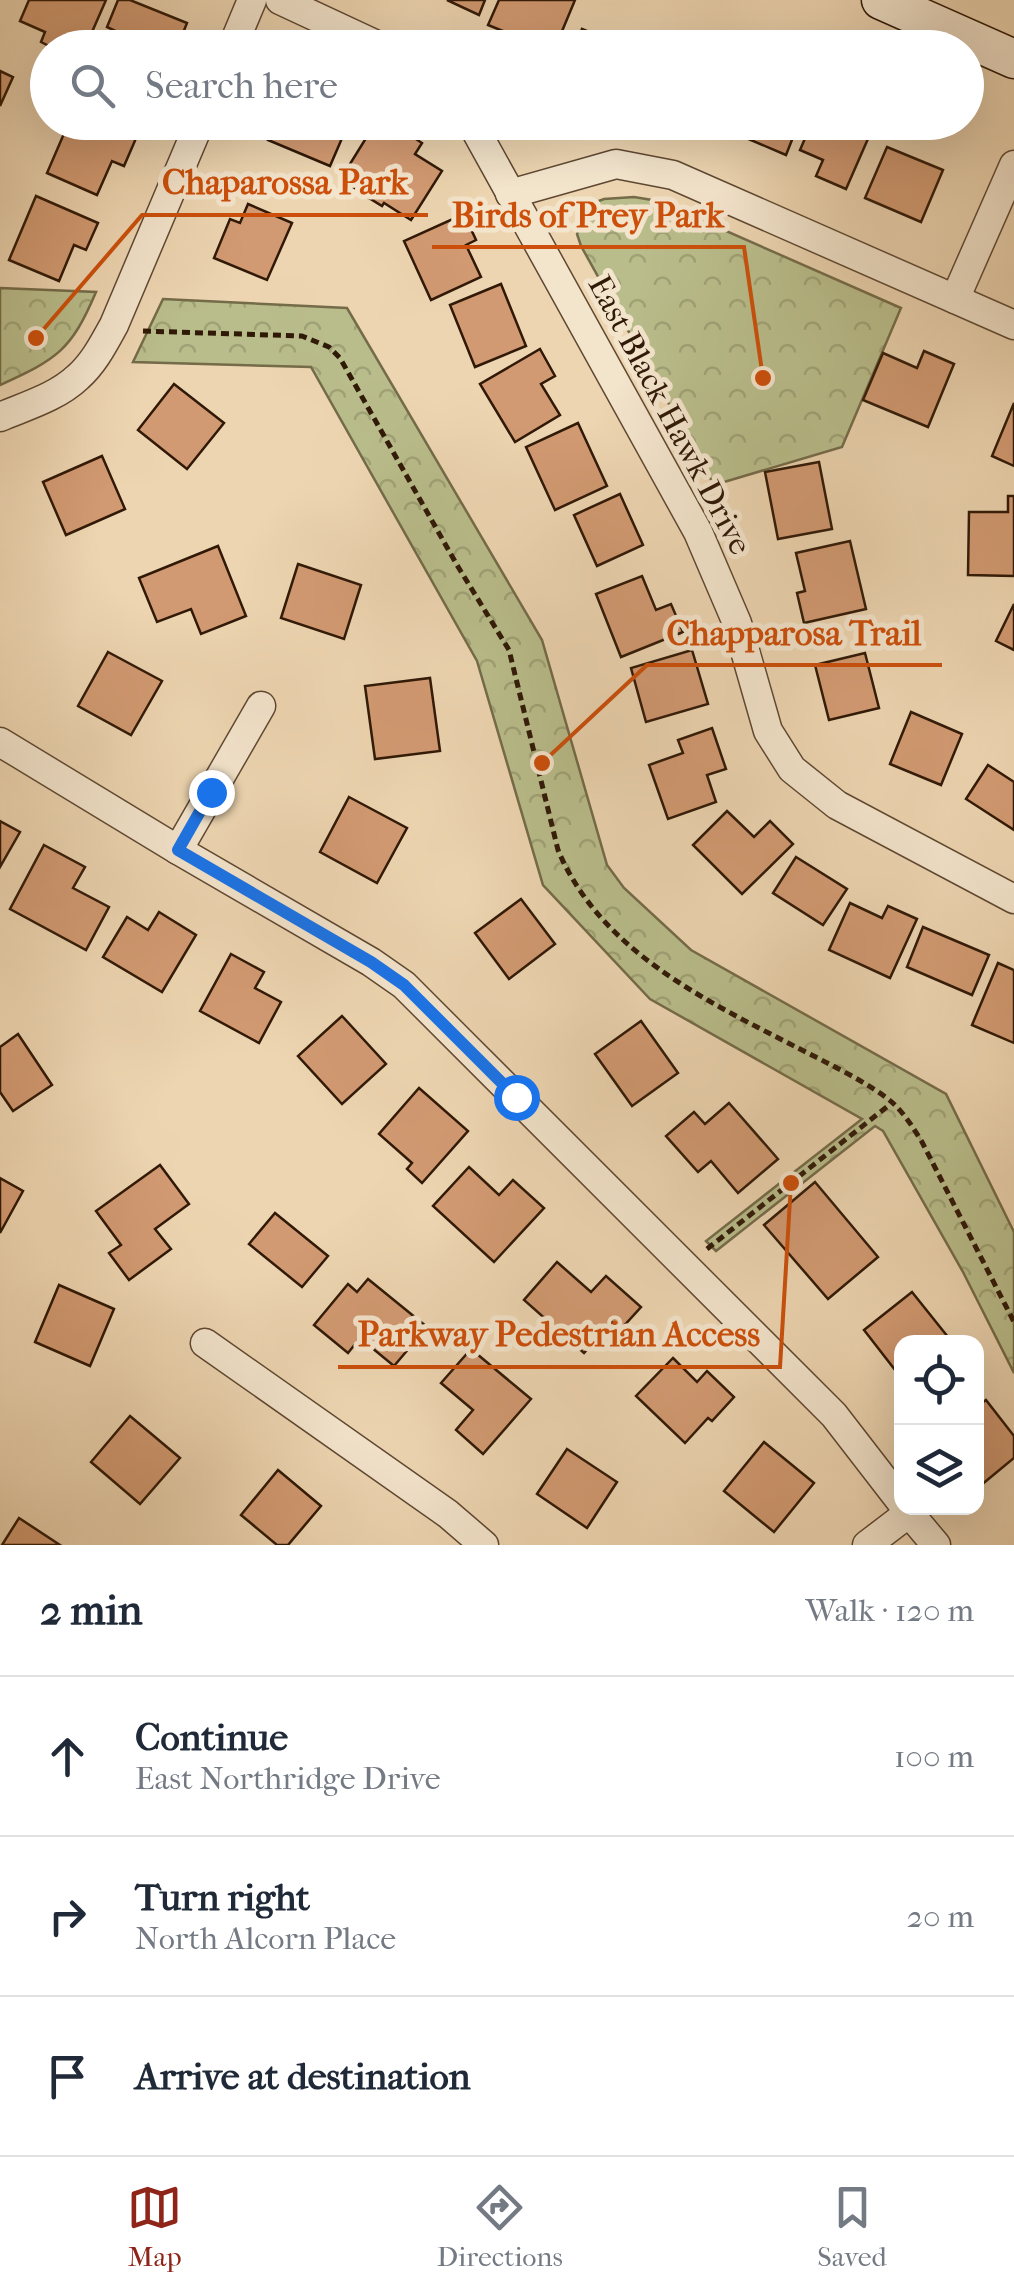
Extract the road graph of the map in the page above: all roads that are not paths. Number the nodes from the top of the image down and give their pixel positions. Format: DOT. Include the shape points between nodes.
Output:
graph roads {
  1 [pos="252,0"];
  2 [pos="280,0"];
  3 [pos="880,0"];
  4 [pos="240,30"];
  5 [pos="344,30"];
  6 [pos="948,30"];
  7 [pos="984,46"];
  8 [pos="1014,59"];
  9 [pos="192,140"];
  10 [pos="480,140"];
  11 [pos="1014,165"];
  12 [pos="510,194"];
  13 [pos="955,299"];
  14 [pos="1014,325"];
  15 [pos="0,417"];
  16 [pos="261,706"];
  17 [pos="0,742"];
  18 [pos="178,850"];
  19 [pos="1014,899"];
  20 [pos="205,1344"];
  21 [pos="894,1494"];
  22 [pos="898,1515"];
  23 [pos="911,1515"];
  24 [pos="484,1545"];
  25 [pos="867,1545"];
  26 [pos="936,1545"];
  1 -- 4 [label="street"];
  2 -- 5 [label="street"];
  3 -- 6 [label="street"];
  7 -- 8 [label="street"];
  9 -- 15 [label="street" via="99,352 78,378"];
  10 -- 12 [label="street, East Black Hawk Drive"];
  11 -- 13 [label="street"];
  12 -- 13 [label="street" via="616,164 673,175"];
  12 -- 19 [label="street, East Black Hawk Drive" via="698,532 737,623 768,731 792,768 838,805"];
  13 -- 14 [label="street"];
  16 -- 18 [label="street"];
  17 -- 18 [label="street"];
  18 -- 21 [label="street" via="404,985 834,1415"];
  20 -- 24 [label="street"];
  22 -- 25 [label="street"];
  23 -- 26 [label="street"];
}
